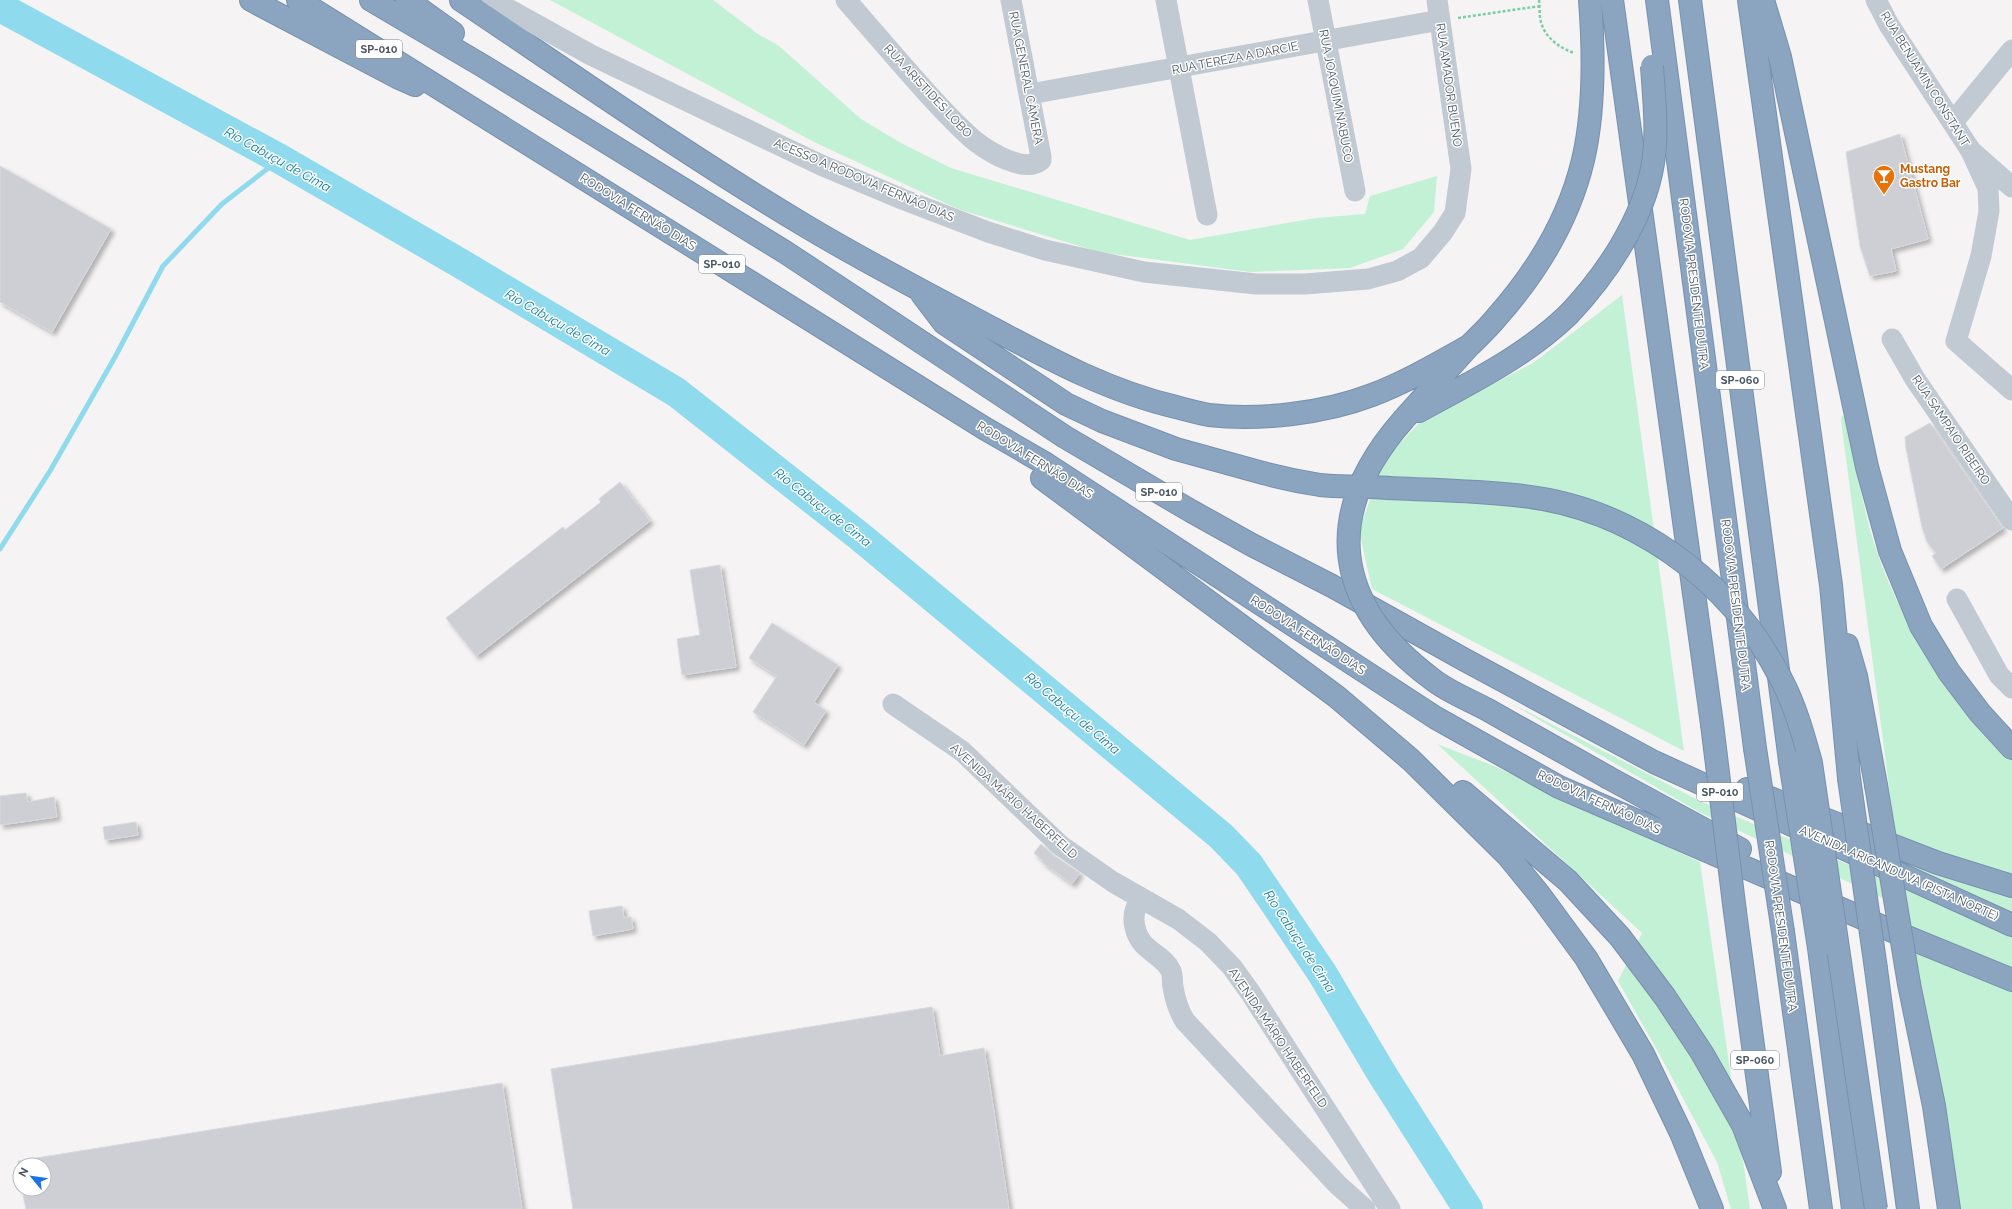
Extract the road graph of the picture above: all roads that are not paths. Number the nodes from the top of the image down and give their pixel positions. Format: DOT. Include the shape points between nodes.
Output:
graph roads {
  1 [pos="251,0"];
  2 [pos="298,0"];
  3 [pos="371,0"];
  4 [pos="407,0"];
  5 [pos="461,0"];
  6 [pos="492,0"];
  7 [pos="846,0"];
  8 [pos="1011,0"];
  9 [pos="1166,0"];
  10 [pos="1318,0"];
  11 [pos="1590,0"];
  12 [pos="1612,0"];
  13 [pos="1642,0"];
  14 [pos="1657,0"];
  15 [pos="1690,0"];
  16 [pos="1749,0"];
  17 [pos="1763,0"];
  18 [pos="1876,0"];
  19 [pos="1438,10"];
  20 [pos="1325,41"];
  21 [pos="2012,50"];
  22 [pos="483,66"];
  23 [pos="1179,68"];
  24 [pos="1030,94"];
  25 [pos="459,101"];
  26 [pos="1953,122"];
  27 [pos="1971,151"];
  28 [pos="1022,166"];
  29 [pos="1460,169"];
  30 [pos="2012,187"];
  31 [pos="1355,191"];
  32 [pos="1207,215"];
  33 [pos="917,289"];
  34 [pos="1892,339"];
  35 [pos="1469,346"];
  36 [pos="2012,390"];
  37 [pos="1404,419"];
  38 [pos="984,428"];
  39 [pos="2012,520"];
  40 [pos="1831,585"];
  41 [pos="1957,598"];
  42 [pos="2012,688"];
  43 [pos="1337,697"];
  44 [pos="893,704"];
  45 [pos="2012,748"];
  46 [pos="1654,762"];
  47 [pos="2012,886"];
  48 [pos="1140,898"];
  49 [pos="2012,925"];
  50 [pos="1890,930"];
  51 [pos="2012,980"];
  52 [pos="1365,1209"];
  53 [pos="1390,1209"];
  54 [pos="1712,1209"];
  55 [pos="1775,1209"];
  56 [pos="1821,1209"];
  57 [pos="1853,1209"];
  58 [pos="1876,1209"];
  59 [pos="1908,1209"];
  60 [pos="1950,1209"];
  1 -- 25 [label="highway" via="397,77"];
  2 -- 25 [label="highway, RODOVIA FERNÃO DIAS / SP-010"];
  3 -- 22 [label="highway, SP-010"];
  4 -- 22 [label="highway" via="471,46"];
  5 -- 33 [label="highway" via="660,133 804,225"];
  6 -- 29 [label="street, ACESSO A RODOVIA FERNÃO DIAS" via="591,55 665,91 821,165 902,199 988,232 1045,250 1144,272 1256,284 1305,284 1368,279 1397,271 1421,258 1447,226 1455,213"];
  7 -- 28 [label="street, RUA ARISTIDES LOBO" via="955,123 976,142 996,155"];
  8 -- 24 [label="street, RUA GENERAL CÂMERA"];
  9 -- 23 [label="street"];
  10 -- 20 [label="street, RUA JOAQUIM NABUCO"];
  11 -- 35 [label="highway" via="1590,112 1583,160 1574,190 1544,254 1496,318"];
  12 -- 55 [label="highway, SP-060, bridge" via="1712,724"];
  13 -- 37 [label="highway, bridge" via="1652,66 1656,118 1654,156 1644,194 1617,253 1595,286 1568,316 1539,342 1506,364"];
  14 -- 56 [label="highway, RODOVIA PRESIDENTE DUTRA / SP-060, bridge" via="1755,748"];
  15 -- 57 [label="highway, SP-060, bridge" via="1790,761 1819,948"];
  16 -- 40 [label="highway"];
  17 -- 45 [label="highway" via="1780,57 1867,467 1890,551 1921,626 1949,672 1980,713"];
  18 -- 26 [label="street, RUA BENJAMIN CONSTANT" via="1889,25"];
  19 -- 20 [label="street, RUA TEREZA A DARCIE"];
  19 -- 29 [label="street, RUA AMADOR BUENO"];
  20 -- 23 [label="street, RUA TEREZA A DARCIE"];
  20 -- 31 [label="street, RUA JOAQUIM NABUCO"];
  21 -- 26 [label="street"];
  22 -- 46 [label="highway, SP-010" via="785,252 1065,437 1252,545"];
  23 -- 24 [label="street, RUA TEREZA A DARCIE"];
  23 -- 32 [label="street"];
  24 -- 28 [label="street, RUA GENERAL CÂMERA" via="1041,157 1038,163"];
  25 -- 38 [label="highway, RODOVIA FERNÃO DIAS / SP-010"];
  26 -- 27 [label="street, RUA BENJAMIN CONSTANT"];
  27 -- 30 [label="street, RUA BENJAMIN CONSTANT"];
  27 -- 36 [label="street" via="1988,188 1989,211 1981,256 1956,341"];
  33 -- 35 [label="highway" via="1046,357 1112,388 1150,401 1208,415 1276,416 1328,407 1369,396 1397,384"];
  33 -- 58 [label="highway, bridge" via="944,323 1066,404 1124,430 1176,449 1263,474 1321,485 1515,495 1568,505 1619,523 1666,549 1712,585 1751,629 1782,679 1801,727 1811,762"];
  34 -- 39 [label="street, RUA SAMPAIO RIBEIRO" via="1915,379"];
  35 -- 37 [label="highway"];
  37 -- 50 [label="highway, bridge" via="1387,438 1364,474 1352,507 1347,550 1361,598 1381,631 1401,653 1433,680"];
  38 -- 43 [label="highway" via="1041,477"];
  38 -- 50 [label="highway, RODOVIA FERNÃO DIAS / SP-010" via="1046,464 1436,718 1560,787"];
  40 -- 59 [label="highway, bridge" via="1849,778"];
  40 -- 60 [label="highway, bridge" via="1856,676 1909,984 1934,1106"];
  41 -- 42 [label="street" via="1999,675"];
  43 -- 54 [label="highway" via="1411,760 1508,856 1586,958 1643,1054 1681,1133"];
  43 -- 55 [label="highway" via="1380,719 1568,882 1620,937 1665,997 1708,1063 1743,1125"];
  44 -- 48 [label="street, AVENIDA MÁRIO HABERFELD" via="962,752 1060,845 1088,866"];
  46 -- 47 [label="highway" via="1689,766 1938,863"];
  46 -- 49 [label="highway, AVENIDA ARICANDUVA (PISTA NORTE) / SP-010"];
  48 -- 52 [label="street" via="1134,913 1137,936 1141,943 1163,960 1170,971 1177,1003 1185,1021 1338,1185"];
  48 -- 53 [label="street, AVENIDA MÁRIO HABERFELD" via="1178,919 1208,942 1232,967"];
  50 -- 51 [label="highway"];
}
